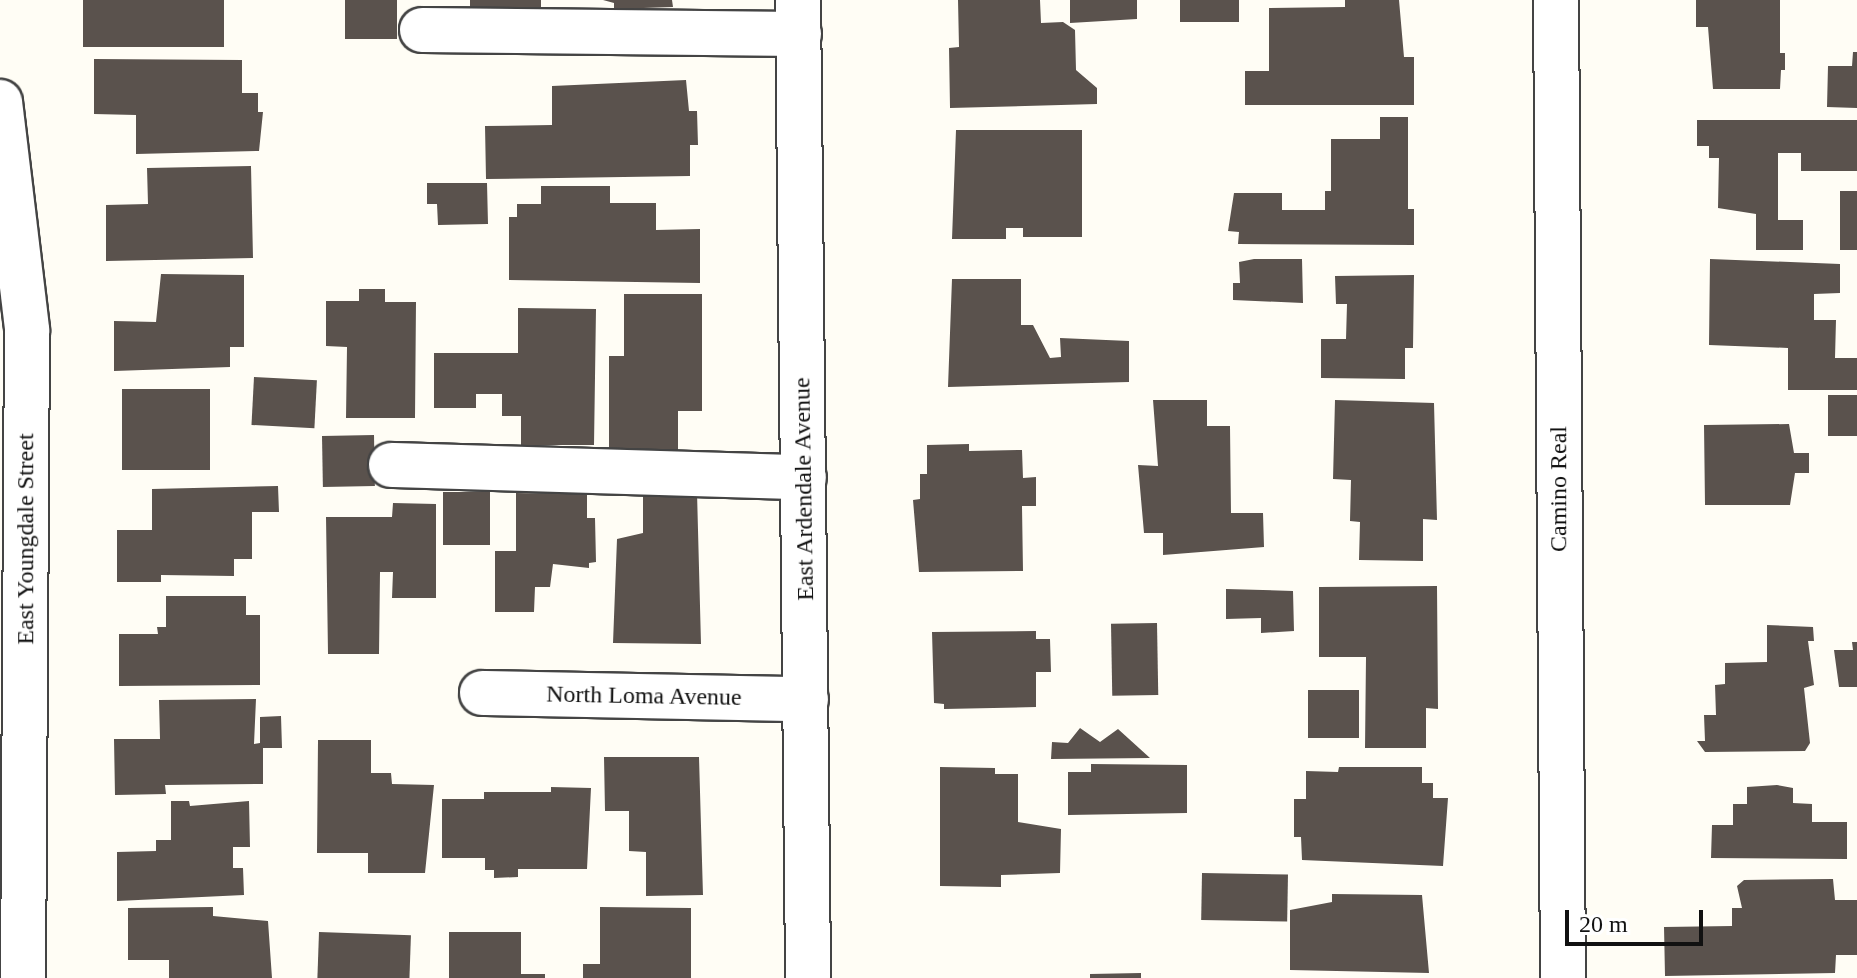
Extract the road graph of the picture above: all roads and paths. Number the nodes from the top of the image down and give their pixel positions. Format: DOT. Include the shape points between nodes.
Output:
graph roads {
  1 [pos="1556,0"];
  2 [pos="798,17"];
  3 [pos="422,30"];
  4 [pos="0,102"];
  5 [pos="391,465"];
  6 [pos="804,477"];
  7 [pos="482,693"];
  8 [pos="806,699"];
  9 [pos="23,978"];
  10 [pos="808,978"];
  11 [pos="1563,978"];
  1 -- 11 [label="street, Camino Real"];
  2 -- 3 [label="street"];
  2 -- 6 [label="street, East Ardendale Avenue"];
  4 -- 9 [label="street, East Youngdale Street" via="27,330"];
  5 -- 6 [label="street"];
  6 -- 8 [label="street, East Ardendale Avenue"];
  7 -- 8 [label="street, North Loma Avenue"];
  8 -- 10 [label="street, East Ardendale Avenue"];
}
